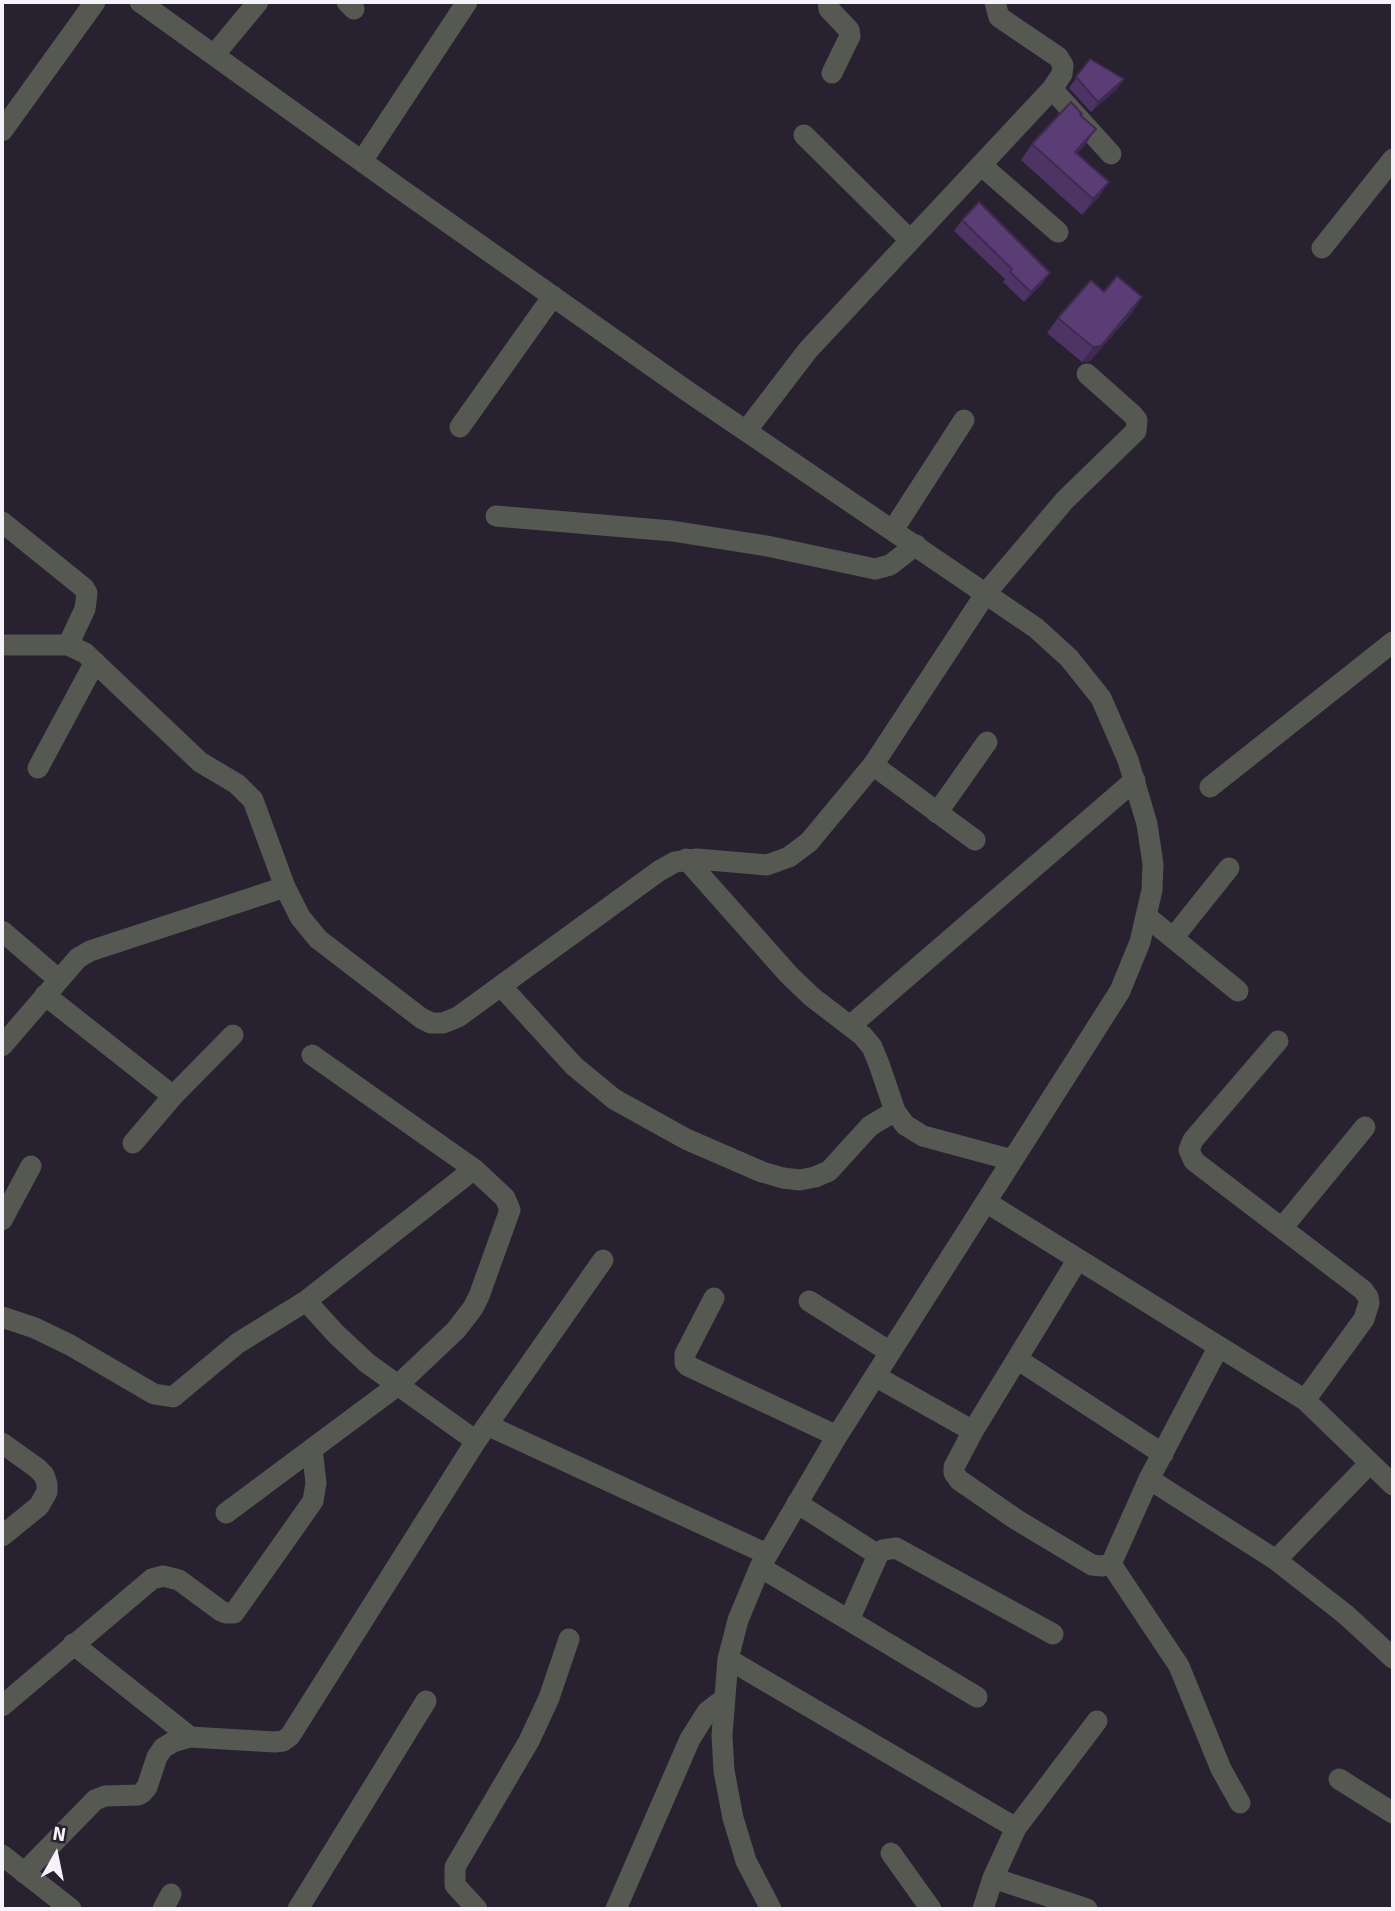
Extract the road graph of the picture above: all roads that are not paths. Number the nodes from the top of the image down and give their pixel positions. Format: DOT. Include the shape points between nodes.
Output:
graph roads {
  1 [pos="95,2"];
  2 [pos="140,2"];
  3 [pos="258,2"];
  4 [pos="466,2"];
  5 [pos="828,2"];
  6 [pos="994,2"];
  7 [pos="214,55"];
  8 [pos="832,73"];
  9 [pos="1052,89"];
  10 [pos="2,130"];
  11 [pos="804,135"];
  12 [pos="1111,155"];
  13 [pos="1393,159"];
  14 [pos="362,161"];
  15 [pos="981,165"];
  16 [pos="1058,232"];
  17 [pos="910,240"];
  18 [pos="1322,248"];
  19 [pos="553,296"];
  20 [pos="1087,374"];
  21 [pos="964,419"];
  22 [pos="460,427"];
  23 [pos="746,431"];
  24 [pos="496,516"];
  25 [pos="2,522"];
  26 [pos="893,530"];
  27 [pos="916,545"];
  28 [pos="986,593"];
  29 [pos="1393,642"];
  30 [pos="2,645"];
  31 [pos="68,645"];
  32 [pos="95,662"];
  33 [pos="987,742"];
  34 [pos="873,765"];
  35 [pos="38,768"];
  36 [pos="1135,780"];
  37 [pos="1209,787"];
  38 [pos="937,813"];
  39 [pos="975,841"];
  40 [pos="686,859"];
  41 [pos="1229,868"];
  42 [pos="285,887"];
  43 [pos="1146,916"];
  44 [pos="2,931"];
  45 [pos="1173,938"];
  46 [pos="501,986"];
  47 [pos="51,987"];
  48 [pos="1238,991"];
  49 [pos="850,1026"];
  50 [pos="233,1035"];
  51 [pos="1278,1041"];
  52 [pos="2,1046"];
  53 [pos="313,1055"];
  54 [pos="173,1096"];
  55 [pos="895,1111"];
  56 [pos="1365,1127"];
  57 [pos="133,1143"];
  58 [pos="1012,1160"];
  59 [pos="31,1166"];
  60 [pos="474,1169"];
  61 [pos="986,1202"];
  62 [pos="2,1220"];
  63 [pos="1282,1228"];
  64 [pos="1078,1259"];
  65 [pos="603,1260"];
  66 [pos="713,1298"];
  67 [pos="306,1301"];
  68 [pos="809,1301"];
  69 [pos="2,1317"];
  70 [pos="1219,1348"];
  71 [pos="890,1352"];
  72 [pos="1017,1359"];
  73 [pos="875,1376"];
  74 [pos="398,1385"];
  75 [pos="1305,1401"];
  76 [pos="972,1431"];
  77 [pos="481,1433"];
  78 [pos="837,1436"];
  79 [pos="2,1443"];
  80 [pos="312,1449"];
  81 [pos="1163,1454"];
  82 [pos="1370,1463"];
  83 [pos="1149,1479"];
  84 [pos="1392,1481"];
  85 [pos="797,1503"];
  86 [pos="226,1513"];
  87 [pos="2,1536"];
  88 [pos="878,1556"];
  89 [pos="763,1560"];
  90 [pos="1276,1560"];
  91 [pos="1111,1564"];
  92 [pos="849,1620"];
  93 [pos="1053,1634"];
  94 [pos="569,1639"];
  95 [pos="73,1644"];
  96 [pos="1393,1658"];
  97 [pos="728,1659"];
  98 [pos="977,1697"];
  99 [pos="724,1698"];
  100 [pos="426,1701"];
  101 [pos="2,1706"];
  102 [pos="1097,1721"];
  103 [pos="190,1737"];
  104 [pos="1339,1779"];
  105 [pos="1240,1803"];
  106 [pos="1393,1813"];
  107 [pos="1016,1828"];
  108 [pos="891,1853"];
  109 [pos="2,1855"];
  110 [pos="24,1873"];
  111 [pos="993,1878"];
  112 [pos="71,1909"];
  113 [pos="298,1909"];
  114 [pos="477,1909"];
  115 [pos="616,1909"];
  116 [pos="771,1909"];
  117 [pos="931,1909"];
  118 [pos="983,1909"];
  119 [pos="1087,1909"];
  1 -- 10 [label="street"];
  2 -- 7 [label="street"];
  3 -- 7 [label="street"];
  4 -- 14 [label="street"];
  5 -- 8 [label="street" via="850,36"];
  6 -- 9 [label="street" via="999,18 1061,61 1062,74"];
  7 -- 14 [label="street"];
  9 -- 12 [label="street"];
  9 -- 15 [label="street"];
  11 -- 17 [label="street"];
  13 -- 18 [label="street"];
  14 -- 19 [label="street"];
  15 -- 16 [label="street"];
  15 -- 17 [label="street"];
  17 -- 23 [label="street" via="808,350"];
  19 -- 22 [label="street"];
  19 -- 23 [label="street"];
  20 -- 28 [label="street" via="1132,414 1136,431 1065,500"];
  21 -- 26 [label="street"];
  23 -- 26 [label="street"];
  24 -- 27 [label="street" via="683,533 875,569 890,565"];
  25 -- 31 [label="street" via="87,593 85,609"];
  26 -- 27 [label="street"];
  27 -- 28 [label="street"];
  28 -- 34 [label="street"];
  28 -- 36 [label="street" via="1069,658 1101,698"];
  29 -- 37 [label="street"];
  30 -- 31 [label="street"];
  31 -- 32 [label="street"];
  32 -- 35 [label="street"];
  32 -- 42 [label="street" via="200,762 237,784 253,800"];
  33 -- 38 [label="street"];
  34 -- 38 [label="street"];
  34 -- 40 [label="street" via="809,842 789,857 767,865"];
  36 -- 43 [label="street" via="1153,864"];
  36 -- 49 [label="street"];
  38 -- 39 [label="street"];
  40 -- 46 [label="street" via="659,871"];
  40 -- 49 [label="street" via="789,975"];
  41 -- 45 [label="street"];
  42 -- 46 [label="street" via="318,939 430,1023 450,1022"];
  42 -- 47 [label="street" via="90,951 78,957"];
  43 -- 45 [label="street"];
  43 -- 58 [label="street" via="1120,991"];
  44 -- 47 [label="street"];
  45 -- 48 [label="street"];
  46 -- 55 [label="street" via="574,1066 614,1100 762,1172 800,1180 829,1171 870,1126"];
  47 -- 52 [label="street"];
  47 -- 54 [label="street"];
  49 -- 55 [label="street" via="872,1047"];
  50 -- 54 [label="street"];
  51 -- 63 [label="street" via="1189,1150 1194,1161"];
  53 -- 60 [label="street"];
  54 -- 57 [label="street"];
  55 -- 58 [label="street" via="905,1125 923,1136"];
  56 -- 63 [label="street"];
  58 -- 61 [label="street"];
  59 -- 62 [label="street"];
  60 -- 67 [label="street"];
  60 -- 74 [label="street" via="505,1198 509,1216 473,1308"];
  61 -- 64 [label="street"];
  61 -- 71 [label="street"];
  63 -- 75 [label="street" via="1363,1290 1369,1303 1364,1319"];
  64 -- 70 [label="street"];
  64 -- 72 [label="street"];
  65 -- 77 [label="street"];
  66 -- 78 [label="street" via="685,1354 688,1366"];
  67 -- 69 [label="street" via="238,1343 167,1398 70,1345"];
  67 -- 74 [label="street" via="367,1363"];
  68 -- 71 [label="street"];
  70 -- 75 [label="street"];
  70 -- 81 [label="street"];
  71 -- 73 [label="street"];
  72 -- 76 [label="street"];
  72 -- 81 [label="street"];
  73 -- 76 [label="street"];
  73 -- 78 [label="street"];
  74 -- 77 [label="street"];
  74 -- 80 [label="street"];
  75 -- 82 [label="street"];
  76 -- 91 [label="street" via="954,1467 959,1480 1092,1564"];
  77 -- 89 [label="street"];
  77 -- 103 [label="street" via="290,1736 275,1742"];
  78 -- 85 [label="street"];
  79 -- 87 [label="street" via="44,1475 47,1492 39,1506"];
  80 -- 86 [label="street"];
  80 -- 95 [label="street" via="313,1501 234,1613 221,1611 179,1580 163,1576 141,1586"];
  81 -- 83 [label="street"];
  82 -- 84 [label="street"];
  82 -- 90 [label="street"];
  83 -- 90 [label="street"];
  83 -- 91 [label="street"];
  85 -- 88 [label="street"];
  85 -- 89 [label="street"];
  88 -- 92 [label="street"];
  88 -- 93 [label="street" via="896,1548"];
  89 -- 92 [label="street"];
  89 -- 97 [label="street" via="738,1620"];
  90 -- 96 [label="street"];
  91 -- 105 [label="street" via="1179,1666 1221,1769"];
  92 -- 98 [label="street"];
  94 -- 114 [label="street" via="528,1741 455,1867 455,1885"];
  95 -- 101 [label="street"];
  95 -- 103 [label="street"];
  97 -- 99 [label="street"];
  97 -- 107 [label="street"];
  99 -- 115 [label="street" via="698,1724"];
  99 -- 116 [label="street" via="724,1771 733,1818 746,1861"];
  100 -- 113 [label="street"];
  102 -- 107 [label="street"];
  103 -- 110 [label="street" via="163,1748 142,1793 95,1800"];
  104 -- 106 [label="street"];
  107 -- 111 [label="street"];
  108 -- 117 [label="street"];
  109 -- 110 [label="street"];
  110 -- 112 [label="street"];
  111 -- 118 [label="street"];
  111 -- 119 [label="street"];
}
